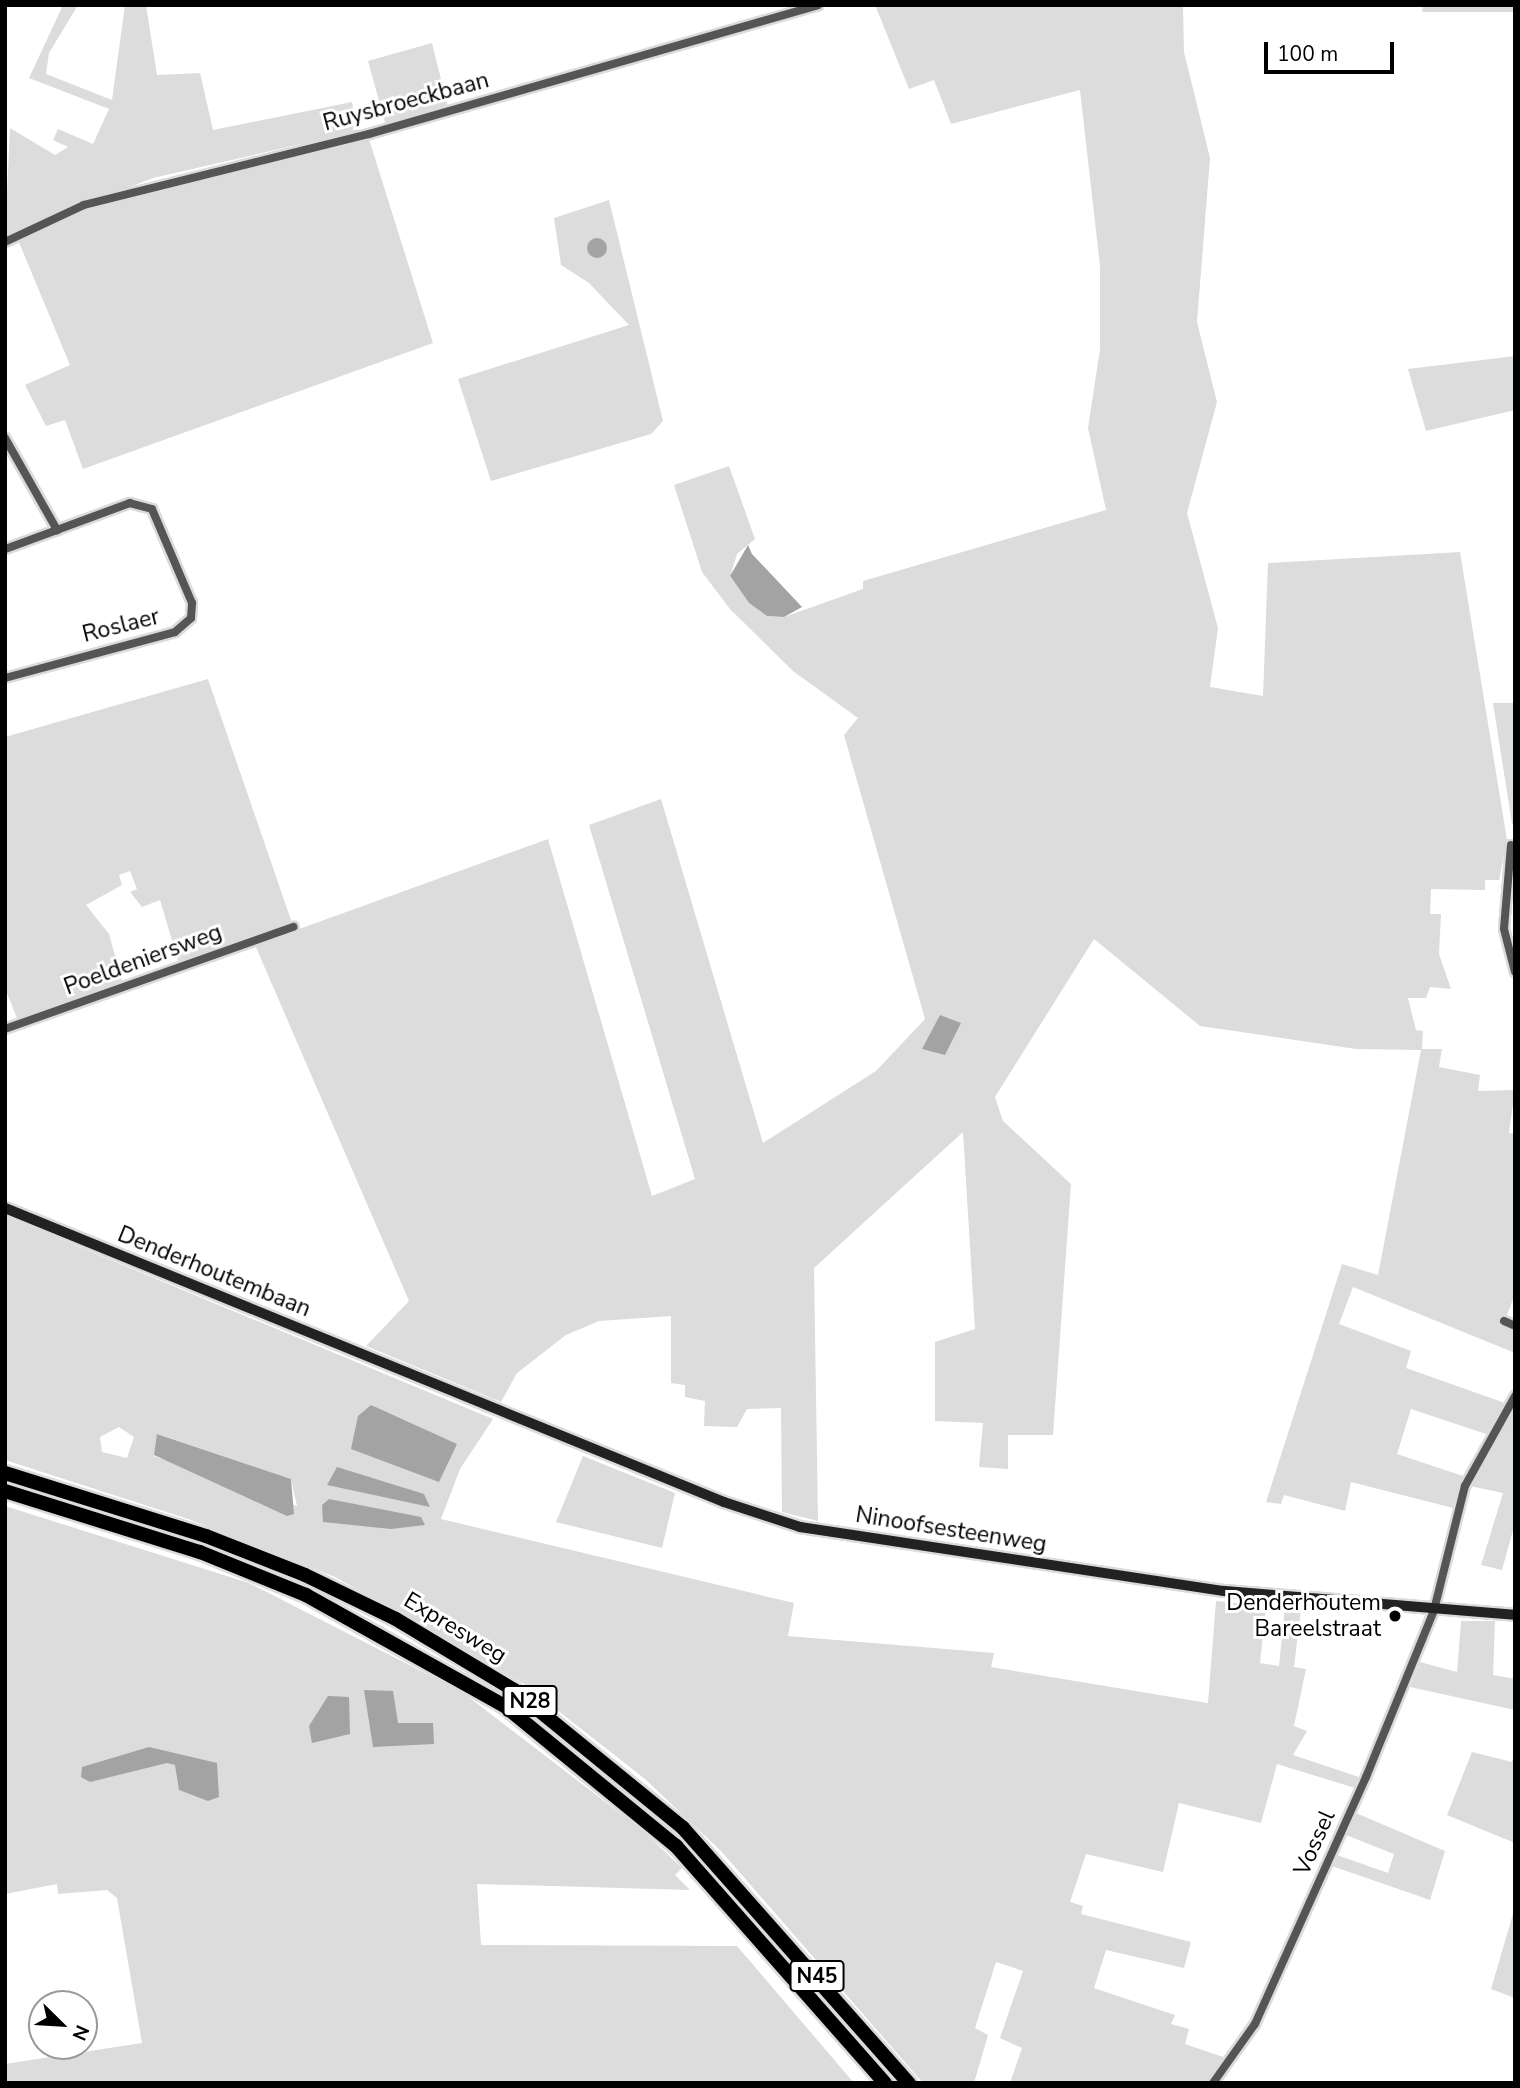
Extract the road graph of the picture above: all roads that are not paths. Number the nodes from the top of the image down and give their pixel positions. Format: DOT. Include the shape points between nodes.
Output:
graph roads {
  1 [pos="818,5"];
  2 [pos="5,242"];
  3 [pos="5,438"];
  4 [pos="57,530"];
  5 [pos="5,549"];
  6 [pos="5,678"];
  7 [pos="1511,845"];
  8 [pos="293,927"];
  9 [pos="1515,972"];
  10 [pos="5,1029"];
  11 [pos="5,1208"];
  12 [pos="1504,1321"];
  13 [pos="1515,1326"];
  14 [pos="407,1374"];
  15 [pos="1515,1396"];
  16 [pos="5,1473"];
  17 [pos="5,1491"];
  18 [pos="1434,1610"];
  19 [pos="1515,1615"];
  20 [pos="724,1870"];
  21 [pos="711,1882"];
  22 [pos="885,2083"];
  23 [pos="909,2083"];
  24 [pos="1213,2083"];
  1 -- 2 [label="street, Ruysbroeckbaan" via="369,134 84,205"];
  3 -- 4 [label="street"];
  4 -- 5 [label="street, Roslaer"];
  4 -- 6 [label="street, Roslaer" via="130,503 152,509 192,603 191,618 175,632"];
  7 -- 9 [label="street" via="1504,929"];
  8 -- 10 [label="street, Poeldeniersweg"];
  11 -- 14 [label="street, Denderhoutembaan"];
  12 -- 13 [label="street"];
  14 -- 18 [label="street, Ninoofsesteenweg" via="800,1527 1224,1591"];
  15 -- 18 [label="street, Vossel" via="1465,1486"];
  16 -- 20 [label="highway, Expresweg / N28" via="254,1553 396,1619 546,1713 640,1788"];
  17 -- 21 [label="highway, Expresweg / N28" via="200,1552 389,1636 546,1736 629,1802"];
  18 -- 19 [label="street, Ninoofsesteenweg"];
  18 -- 24 [label="street, Vossel" via="1255,2024"];
  20 -- 23 [label="highway, Expresweg / N45"];
  21 -- 22 [label="highway, Expresweg / N45"];
}
